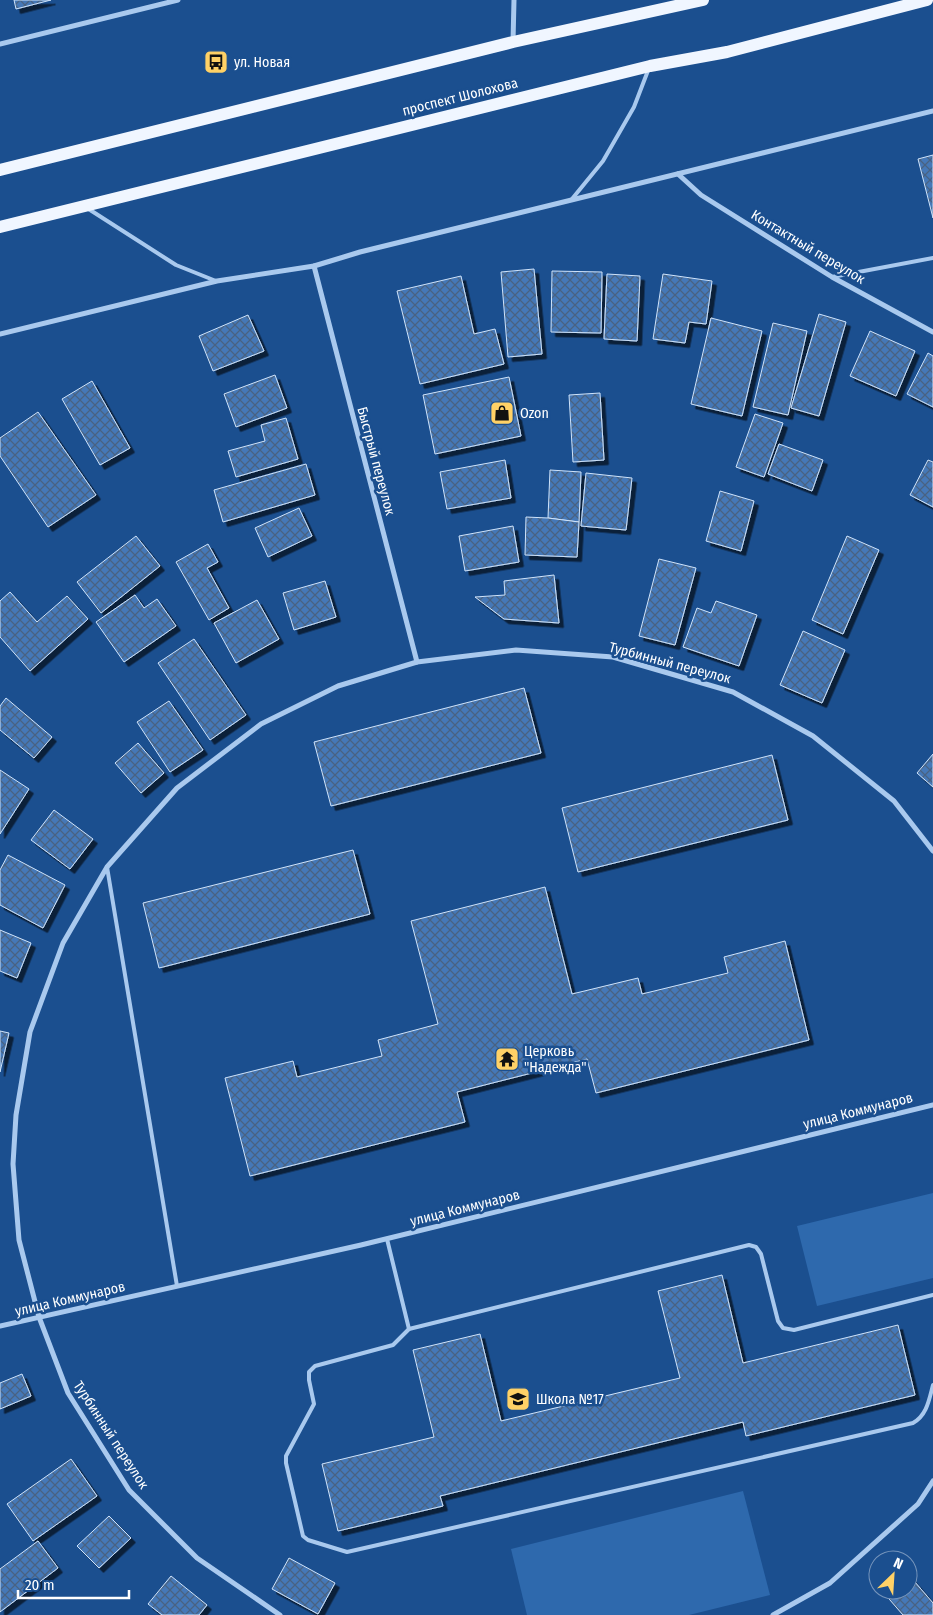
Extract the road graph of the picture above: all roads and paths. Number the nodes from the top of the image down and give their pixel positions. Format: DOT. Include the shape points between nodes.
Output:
graph roads {
  1 [pos="178,0"];
  2 [pos="514,0"];
  3 [pos="704,0"];
  4 [pos="927,0"];
  5 [pos="513,42"];
  6 [pos="0,44"];
  7 [pos="650,66"];
  8 [pos="933,111"];
  9 [pos="0,170"];
  10 [pos="678,174"];
  11 [pos="572,199"];
  12 [pos="84,206"];
  13 [pos="0,227"];
  14 [pos="933,258"];
  15 [pos="314,266"];
  16 [pos="832,277"];
  17 [pos="217,281"];
  18 [pos="933,332"];
  19 [pos="0,334"];
  20 [pos="417,662"];
  21 [pos="933,851"];
  22 [pos="107,867"];
  23 [pos="933,1104"];
  24 [pos="386,1239"];
  25 [pos="177,1286"];
  26 [pos="933,1295"];
  27 [pos="39,1317"];
  28 [pos="0,1326"];
  29 [pos="409,1329"];
  30 [pos="933,1385"];
  31 [pos="933,1481"];
  32 [pos="280,1615"];
  33 [pos="773,1615"];
  1 -- 6 [label="street"];
  2 -- 5 [label="street"];
  3 -- 5 [label="main road"];
  4 -- 7 [label="main road, проспект Шолохова" via="727,52"];
  5 -- 9 [label="main road"];
  7 -- 11 [label="lane" via="634,107 604,160"];
  7 -- 12 [label="main road, проспект Шолохова"];
  8 -- 10 [label="street"];
  10 -- 11 [label="street"];
  10 -- 16 [label="street, Контактный переулок" via="701,195"];
  11 -- 15 [label="street"];
  12 -- 13 [label="main road, проспект Шолохова"];
  12 -- 17 [label="lane" via="176,265"];
  14 -- 16 [label="lane"];
  15 -- 17 [label="street"];
  15 -- 20 [label="street, Быстрый переулок"];
  16 -- 18 [label="street, Контактный переулок"];
  17 -- 19 [label="street"];
  20 -- 21 [label="street, Турбинный переулок" via="516,650 613,657 733,692 813,736 894,801"];
  20 -- 22 [label="street, Турбинный переулок" via="338,686 261,724 177,788"];
  22 -- 25 [label="lane"];
  22 -- 27 [label="street, Турбинный переулок" via="63,942 30,1032 16,1115 13,1164 19,1240"];
  23 -- 24 [label="street, улица Коммунаров"];
  24 -- 25 [label="street, улица Коммунаров"];
  24 -- 29 [label="lane"];
  25 -- 27 [label="street, улица Коммунаров"];
  26 -- 29 [label="lane" via="794,1330 783,1328 778,1321 761,1254 756,1247 749,1245"];
  27 -- 28 [label="street, улица Коммунаров"];
  27 -- 32 [label="street, Турбинный переулок" via="68,1393 130,1490 197,1558"];
  29 -- 30 [label="lane" via="393,1345 315,1366 309,1372 314,1404 289,1448 286,1463 301,1531 308,1540 340,1551 354,1552 913,1423 921,1419 926,1410"];
  31 -- 33 [label="street" via="918,1504 830,1583"];
}
